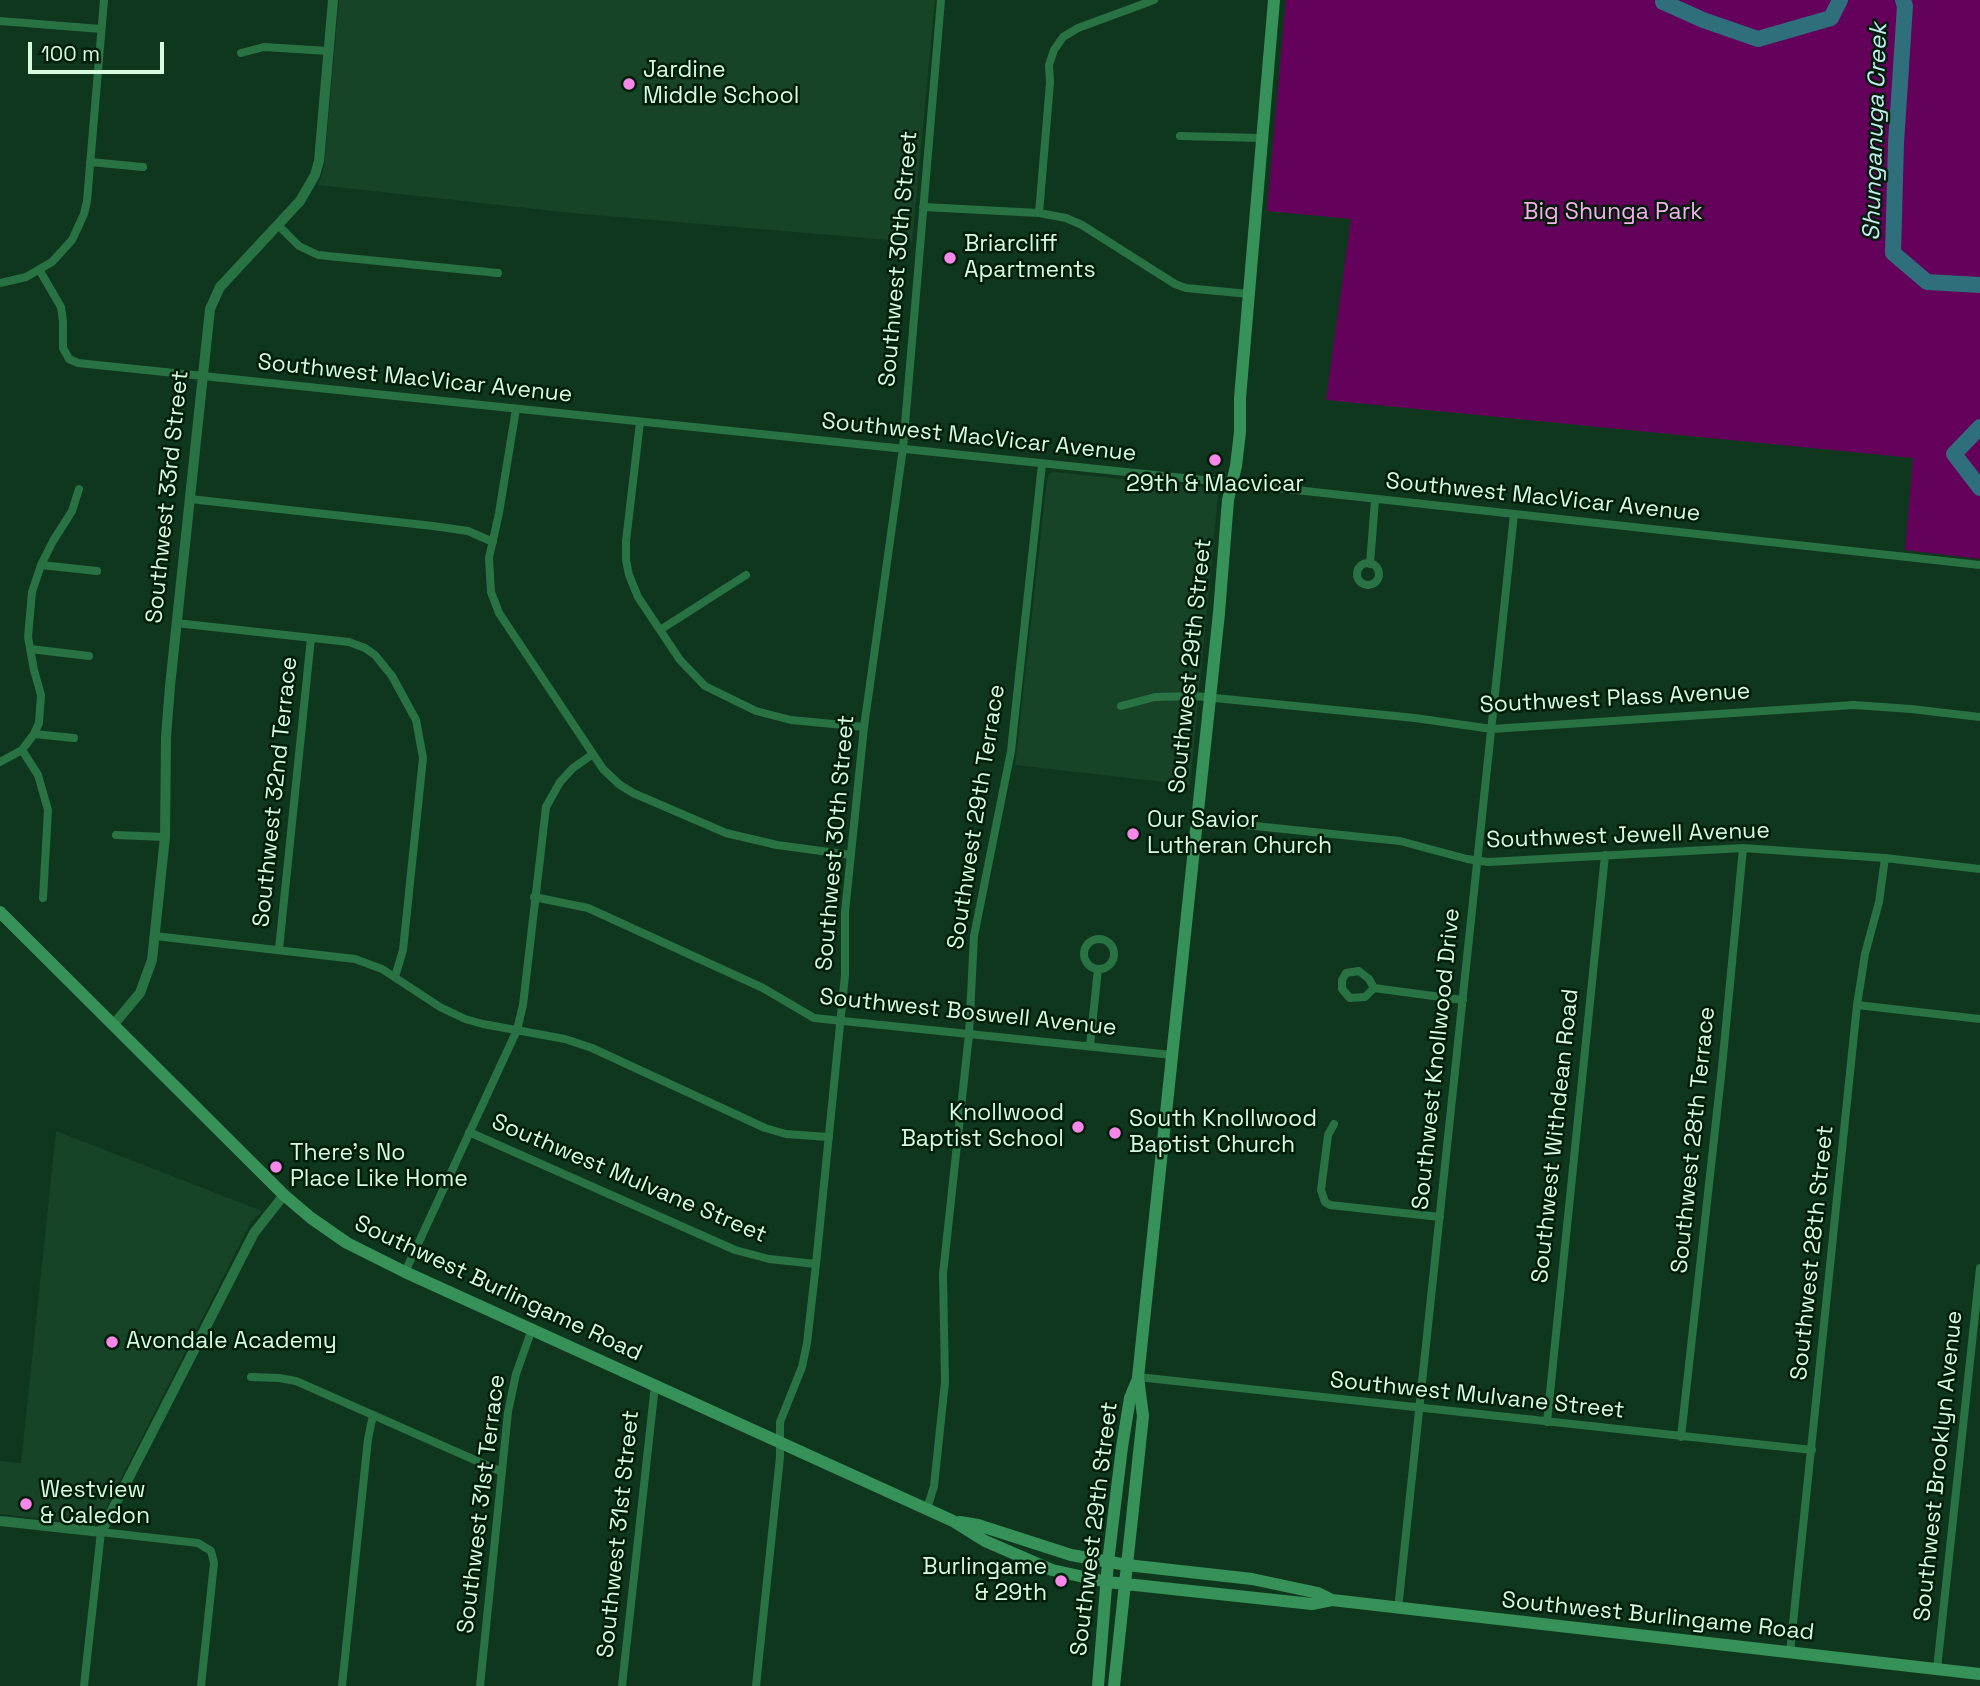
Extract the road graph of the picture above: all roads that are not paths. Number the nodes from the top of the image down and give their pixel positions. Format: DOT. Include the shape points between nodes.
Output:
graph roads {
  1 [pos="104,0"];
  2 [pos="333,0"];
  3 [pos="940,0"];
  4 [pos="1153,0"];
  5 [pos="1274,0"];
  6 [pos="0,21"];
  7 [pos="101,29"];
  8 [pos="328,51"];
  9 [pos="241,53"];
  10 [pos="1180,136"];
  11 [pos="1262,138"];
  12 [pos="90,162"];
  13 [pos="143,167"];
  14 [pos="923,207"];
  15 [pos="1039,213"];
  16 [pos="278,225"];
  17 [pos="40,271"];
  18 [pos="498,273"];
  19 [pos="0,283"];
  20 [pos="1249,294"];
  21 [pos="202,376"];
  22 [pos="516,409"];
  23 [pos="640,422"];
  24 [pos="902,448"];
  25 [pos="1042,464"];
  26 [pos="1232,483"];
  27 [pos="79,489"];
  28 [pos="190,499"];
  29 [pos="1376,500"];
  30 [pos="1514,514"];
  31 [pos="493,542"];
  32 [pos="1370,564"];
  33 [pos="41,565"];
  34 [pos="1980,565"];
  35 [pos="97,572"];
  36 [pos="746,575"];
  37 [pos="176,623"];
  38 [pos="660,630"];
  39 [pos="311,638"];
  40 [pos="30,649"];
  41 [pos="89,656"];
  42 [pos="1210,697"];
  43 [pos="1121,706"];
  44 [pos="1980,717"];
  45 [pos="864,727"];
  46 [pos="1492,729"];
  47 [pos="34,734"];
  48 [pos="74,738"];
  49 [pos="22,750"];
  50 [pos="593,754"];
  51 [pos="0,762"];
  52 [pos="1197,820"];
  53 [pos="116,835"];
  54 [pos="165,837"];
  55 [pos="1743,848"];
  56 [pos="851,855"];
  57 [pos="1605,855"];
  58 [pos="1885,859"];
  59 [pos="1478,861"];
  60 [pos="1980,869"];
  61 [pos="534,897"];
  62 [pos="43,898"];
  63 [pos="0,913"];
  64 [pos="155,936"];
  65 [pos="279,949"];
  66 [pos="1098,970"];
  67 [pos="395,978"];
  68 [pos="1374,988"];
  69 [pos="1463,1000"];
  70 [pos="1857,1005"];
  71 [pos="1980,1019"];
  72 [pos="841,1021"];
  73 [pos="114,1024"];
  74 [pos="517,1030"];
  75 [pos="969,1034"];
  76 [pos="1090,1045"];
  77 [pos="1172,1055"];
  78 [pos="1334,1124"];
  79 [pos="469,1132"];
  80 [pos="830,1138"];
  81 [pos="284,1195"];
  82 [pos="1440,1217"];
  83 [pos="816,1264"];
  84 [pos="1980,1268"];
  85 [pos="405,1272"];
  86 [pos="532,1329"];
  87 [pos="251,1377"];
  88 [pos="1138,1377"];
  89 [pos="655,1385"];
  90 [pos="1419,1409"];
  91 [pos="373,1415"];
  92 [pos="1547,1422"];
  93 [pos="1682,1437"];
  94 [pos="780,1442"];
  95 [pos="1812,1450"];
  96 [pos="502,1472"];
  97 [pos="927,1510"];
  98 [pos="0,1521"];
  99 [pos="953,1521"];
  100 [pos="101,1532"];
  101 [pos="1108,1562"];
  102 [pos="1127,1565"];
  103 [pos="1107,1582"];
  104 [pos="1125,1583"];
  105 [pos="1332,1600"];
  106 [pos="1398,1609"];
  107 [pos="1790,1653"];
  108 [pos="1937,1669"];
  109 [pos="1980,1674"];
  110 [pos="84,1686"];
  111 [pos="201,1686"];
  112 [pos="342,1686"];
  113 [pos="480,1686"];
  114 [pos="622,1686"];
  115 [pos="755,1686"];
  116 [pos="1098,1686"];
  117 [pos="1114,1686"];
  1 -- 7 [label="street"];
  2 -- 8 [label="street, Southwest 33rd Street"];
  3 -- 14 [label="street, Southwest 30th Street"];
  4 -- 15 [label="street" via="1077,28 1054,50 1049,65"];
  5 -- 11 [label="main road, Southwest 29th Street"];
  6 -- 7 [label="street"];
  7 -- 12 [label="street"];
  8 -- 9 [label="street" via="264,47"];
  8 -- 16 [label="street, Southwest 33rd Street" via="319,161 308,190"];
  10 -- 11 [label="street"];
  11 -- 20 [label="main road, Southwest 29th Street"];
  12 -- 13 [label="street"];
  12 -- 17 [label="street" via="87,201 79,227 63,252"];
  14 -- 15 [label="street"];
  14 -- 24 [label="street, Southwest 30th Street"];
  15 -- 20 [label="street" via="1082,225 1175,284"];
  16 -- 18 [label="street" via="299,246 318,255"];
  16 -- 21 [label="street, Southwest 33rd Street" via="215,297"];
  17 -- 19 [label="street"];
  17 -- 21 [label="street, Southwest MacVicar Avenue" via="61,307 63,348 69,359"];
  20 -- 26 [label="main road, Southwest 29th Street"];
  21 -- 22 [label="street, Southwest MacVicar Avenue"];
  21 -- 28 [label="street, Southwest 33rd Street"];
  22 -- 23 [label="street, Southwest MacVicar Avenue"];
  22 -- 31 [label="street"];
  23 -- 24 [label="street, Southwest MacVicar Avenue"];
  23 -- 38 [label="street" via="626,559 635,590"];
  24 -- 25 [label="street, Southwest MacVicar Avenue"];
  24 -- 45 [label="street, Southwest 30th Street"];
  25 -- 26 [label="street, Southwest MacVicar Avenue"];
  25 -- 75 [label="street, Southwest 29th Terrace" via="1011,751 974,936"];
  26 -- 29 [label="street, Southwest MacVicar Avenue"];
  26 -- 42 [label="main road, Southwest 29th Street"];
  27 -- 33 [label="street" via="72,512"];
  28 -- 31 [label="street" via="433,526 468,531"];
  28 -- 37 [label="street, Southwest 33rd Street"];
  29 -- 30 [label="street, Southwest MacVicar Avenue"];
  29 -- 32 [label="street"];
  30 -- 34 [label="street, Southwest MacVicar Avenue"];
  30 -- 46 [label="street, Southwest Knollwood Drive"];
  31 -- 50 [label="street" via="489,575 499,613"];
  33 -- 35 [label="street"];
  33 -- 40 [label="street" via="29,614"];
  36 -- 38 [label="street"];
  37 -- 39 [label="street"];
  37 -- 54 [label="street, Southwest 33rd Street" via="166,737"];
  38 -- 45 [label="street" via="690,673 722,696 791,720"];
  39 -- 65 [label="street, Southwest 32nd Terrace"];
  39 -- 67 [label="street" via="349,642 375,655 403,695 419,729 423,758"];
  40 -- 41 [label="street"];
  40 -- 47 [label="street" via="42,704"];
  42 -- 43 [label="street, Southwest Plass Avenue" via="1163,696"];
  42 -- 46 [label="street, Southwest Plass Avenue"];
  42 -- 52 [label="main road, Southwest 29th Street"];
  44 -- 46 [label="street, Southwest Plass Avenue" via="1854,705"];
  45 -- 56 [label="street, Southwest 30th Street"];
  46 -- 59 [label="street, Southwest Knollwood Drive"];
  47 -- 48 [label="street"];
  47 -- 49 [label="street"];
  49 -- 51 [label="street"];
  49 -- 62 [label="street" via="38,775 48,810"];
  50 -- 56 [label="street" via="620,785 702,823 754,841"];
  50 -- 61 [label="street" via="560,782 546,807"];
  52 -- 59 [label="street, Southwest Jewell Avenue" via="1400,841"];
  52 -- 77 [label="main road, Southwest 29th Street"];
  53 -- 54 [label="street"];
  54 -- 64 [label="street, Southwest 33rd Street"];
  55 -- 57 [label="street, Southwest Jewell Avenue"];
  55 -- 58 [label="street, Southwest Jewell Avenue"];
  55 -- 93 [label="street, Southwest 28th Terrace"];
  56 -- 72 [label="street, Southwest 30th Street"];
  57 -- 59 [label="street, Southwest Jewell Avenue"];
  57 -- 92 [label="street, Southwest Withdean Road"];
  58 -- 60 [label="street, Southwest Jewell Avenue"];
  58 -- 70 [label="street, Southwest 28th Street"];
  59 -- 69 [label="street, Southwest Knollwood Drive"];
  61 -- 72 [label="street, Southwest Boswell Avenue" via="588,908 762,988 807,1015"];
  61 -- 74 [label="street"];
  63 -- 73 [label="main road, Southwest Burlingame Road"];
  64 -- 65 [label="street"];
  64 -- 73 [label="street, Southwest 33rd Street" via="145,985"];
  65 -- 67 [label="street" via="355,959"];
  66 -- 76 [label="street"];
  67 -- 74 [label="street" via="465,1019"];
  68 -- 69 [label="street"];
  69 -- 82 [label="street, Southwest Knollwood Drive"];
  70 -- 71 [label="street"];
  70 -- 95 [label="street, Southwest 28th Street"];
  72 -- 75 [label="street, Southwest Boswell Avenue"];
  72 -- 80 [label="street, Southwest 30th Street"];
  73 -- 81 [label="main road, Southwest Burlingame Road"];
  74 -- 79 [label="street"];
  74 -- 80 [label="street" via="592,1048 765,1128"];
  75 -- 76 [label="street, Southwest Boswell Avenue"];
  75 -- 97 [label="street, Southwest 29th Terrace" via="943,1282 945,1382 934,1486"];
  76 -- 77 [label="street, Southwest Boswell Avenue"];
  77 -- 88 [label="main road, Southwest 29th Street"];
  78 -- 82 [label="street" via="1328,1135 1321,1190 1325,1202"];
  79 -- 83 [label="street, Southwest Mulvane Street" via="735,1250"];
  79 -- 85 [label="street"];
  80 -- 83 [label="street, Southwest 30th Street"];
  81 -- 85 [label="main road, Southwest Burlingame Road" via="347,1243"];
  81 -- 100 [label="street" via="254,1233"];
  82 -- 90 [label="street, Southwest Knollwood Drive"];
  83 -- 94 [label="street, Southwest 30th Street" via="807,1343 798,1381 780,1422"];
  84 -- 108 [label="street, Southwest Brooklyn Avenue"];
  85 -- 86 [label="main road, Southwest Burlingame Road"];
  86 -- 89 [label="main road, Southwest Burlingame Road"];
  86 -- 96 [label="street, Southwest 31st Terrace" via="512,1389"];
  87 -- 91 [label="street" via="296,1381"];
  88 -- 90 [label="street, Southwest Mulvane Street"];
  88 -- 101 [label="main road, Southwest 29th Street" via="1130,1398"];
  88 -- 102 [label="main road, Southwest 29th Street" via="1143,1416"];
  89 -- 94 [label="main road, Southwest Burlingame Road"];
  89 -- 114 [label="street, Southwest 31st Street"];
  90 -- 92 [label="street, Southwest Mulvane Street"];
  90 -- 106 [label="street, Southwest Knollwood Drive"];
  91 -- 96 [label="street"];
  91 -- 112 [label="street"];
  92 -- 93 [label="street, Southwest Mulvane Street"];
  93 -- 95 [label="street, Southwest Mulvane Street"];
  94 -- 97 [label="main road, Southwest Burlingame Road"];
  94 -- 115 [label="street, Southwest 30th Street"];
  95 -- 107 [label="street, Southwest 28th Street"];
  96 -- 113 [label="street, Southwest 31st Terrace"];
  97 -- 99 [label="main road, Southwest Burlingame Road"];
  98 -- 100 [label="street"];
  99 -- 101 [label="main road, Southwest Burlingame Road"];
  99 -- 103 [label="main road, Southwest Burlingame Road" via="1027,1560"];
  100 -- 110 [label="street"];
  100 -- 111 [label="street" via="198,1542 208,1549 214,1563"];
  101 -- 102 [label="main road, Southwest Burlingame Road"];
  101 -- 103 [label="main road, Southwest 29th Street"];
  102 -- 104 [label="main road, Southwest 29th Street"];
  102 -- 105 [label="main road, Southwest Burlingame Road" via="1252,1579"];
  103 -- 104 [label="main road, Southwest Burlingame Road"];
  103 -- 116 [label="main road, Southwest 29th Street"];
  104 -- 105 [label="main road, Southwest Burlingame Road" via="1312,1604"];
  104 -- 117 [label="main road, Southwest 29th Street"];
  105 -- 106 [label="main road, Southwest Burlingame Road"];
  106 -- 107 [label="main road, Southwest Burlingame Road"];
  107 -- 108 [label="main road, Southwest Burlingame Road"];
  108 -- 109 [label="main road, Southwest Burlingame Road"];
}
